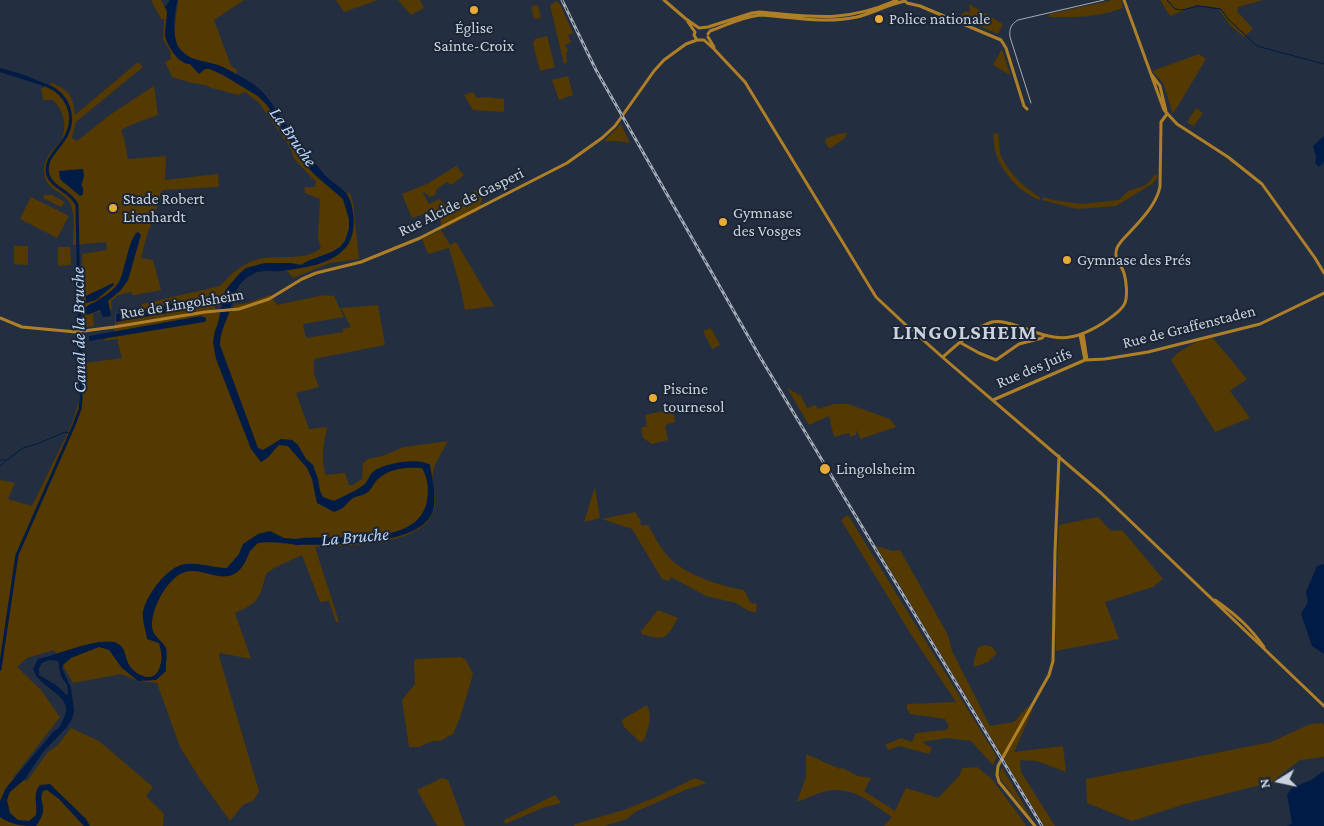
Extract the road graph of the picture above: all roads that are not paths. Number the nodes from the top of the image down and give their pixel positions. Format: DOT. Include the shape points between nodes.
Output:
graph roads {
  1 [pos="664,0"];
  2 [pos="897,0"];
  3 [pos="905,0"];
  4 [pos="1125,0"];
  5 [pos="915,1"];
  6 [pos="871,12"];
  7 [pos="686,19"];
  8 [pos="699,28"];
  9 [pos="704,28"];
  10 [pos="694,33"];
  11 [pos="708,35"];
  12 [pos="697,40"];
  13 [pos="704,40"];
  14 [pos="686,44"];
  15 [pos="714,48"];
  16 [pos="1027,109"];
  17 [pos="1167,114"];
  18 [pos="364,261"];
  19 [pos="1324,273"];
  20 [pos="1324,293"];
  21 [pos="0,318"];
  22 [pos="1082,334"];
  23 [pos="1044,336"];
  24 [pos="960,343"];
  25 [pos="942,357"];
  26 [pos="1086,360"];
  27 [pos="992,400"];
  28 [pos="1057,454"];
  29 [pos="1324,706"];
  30 [pos="1033,826"];
  1 -- 7 [label="main road"];
  2 -- 6 [label="main road"];
  3 -- 5 [label="main road" via="907,4"];
  3 -- 6 [label="main road"];
  4 -- 17 [label="main road" via="1150,74 1160,86"];
  5 -- 16 [label="main road" via="1001,40"];
  6 -- 9 [label="main road" via="827,17 752,13"];
  6 -- 11 [label="main road" via="843,19 818,20 752,16 710,31"];
  7 -- 8 [label="main road"];
  7 -- 10 [label="main road"];
  8 -- 9 [label="main road"];
  8 -- 10 [label="main road"];
  9 -- 11 [label="main road"];
  10 -- 12 [label="main road"];
  10 -- 14 [label="main road"];
  11 -- 13 [label="main road"];
  11 -- 15 [label="main road"];
  12 -- 13 [label="main road"];
  12 -- 14 [label="main road"];
  13 -- 15 [label="main road"];
  14 -- 18 [label="main road, Rue Alcide de Gasperi" via="658,66 619,122 594,145 567,163 435,231"];
  15 -- 25 [label="main road" via="745,82 874,294"];
  17 -- 19 [label="main road" via="1262,184"];
  17 -- 22 [label="main road" via="1161,122 1159,193 1117,247 1116,259 1125,277 1125,303 1108,320"];
  18 -- 21 [label="main road, Rue de Lingolsheim" via="316,273 269,299 236,309 76,332 24,327"];
  20 -- 26 [label="main road, Rue de Graffenstaden" via="1260,324 1148,352"];
  22 -- 23 [label="main road" via="1060,339"];
  22 -- 26 [label="main road"];
  23 -- 24 [label="main road" via="1000,321 990,322"];
  23 -- 24 [label="main road" via="1019,344 996,360"];
  24 -- 25 [label="main road"];
  25 -- 27 [label="main road"];
  26 -- 27 [label="main road, Rue des Juifs"];
  27 -- 28 [label="main road"];
  28 -- 29 [label="main road" via="1208,596 1256,635 1269,654"];
  28 -- 30 [label="main road" via="1053,665 997,770 999,782"];
}
